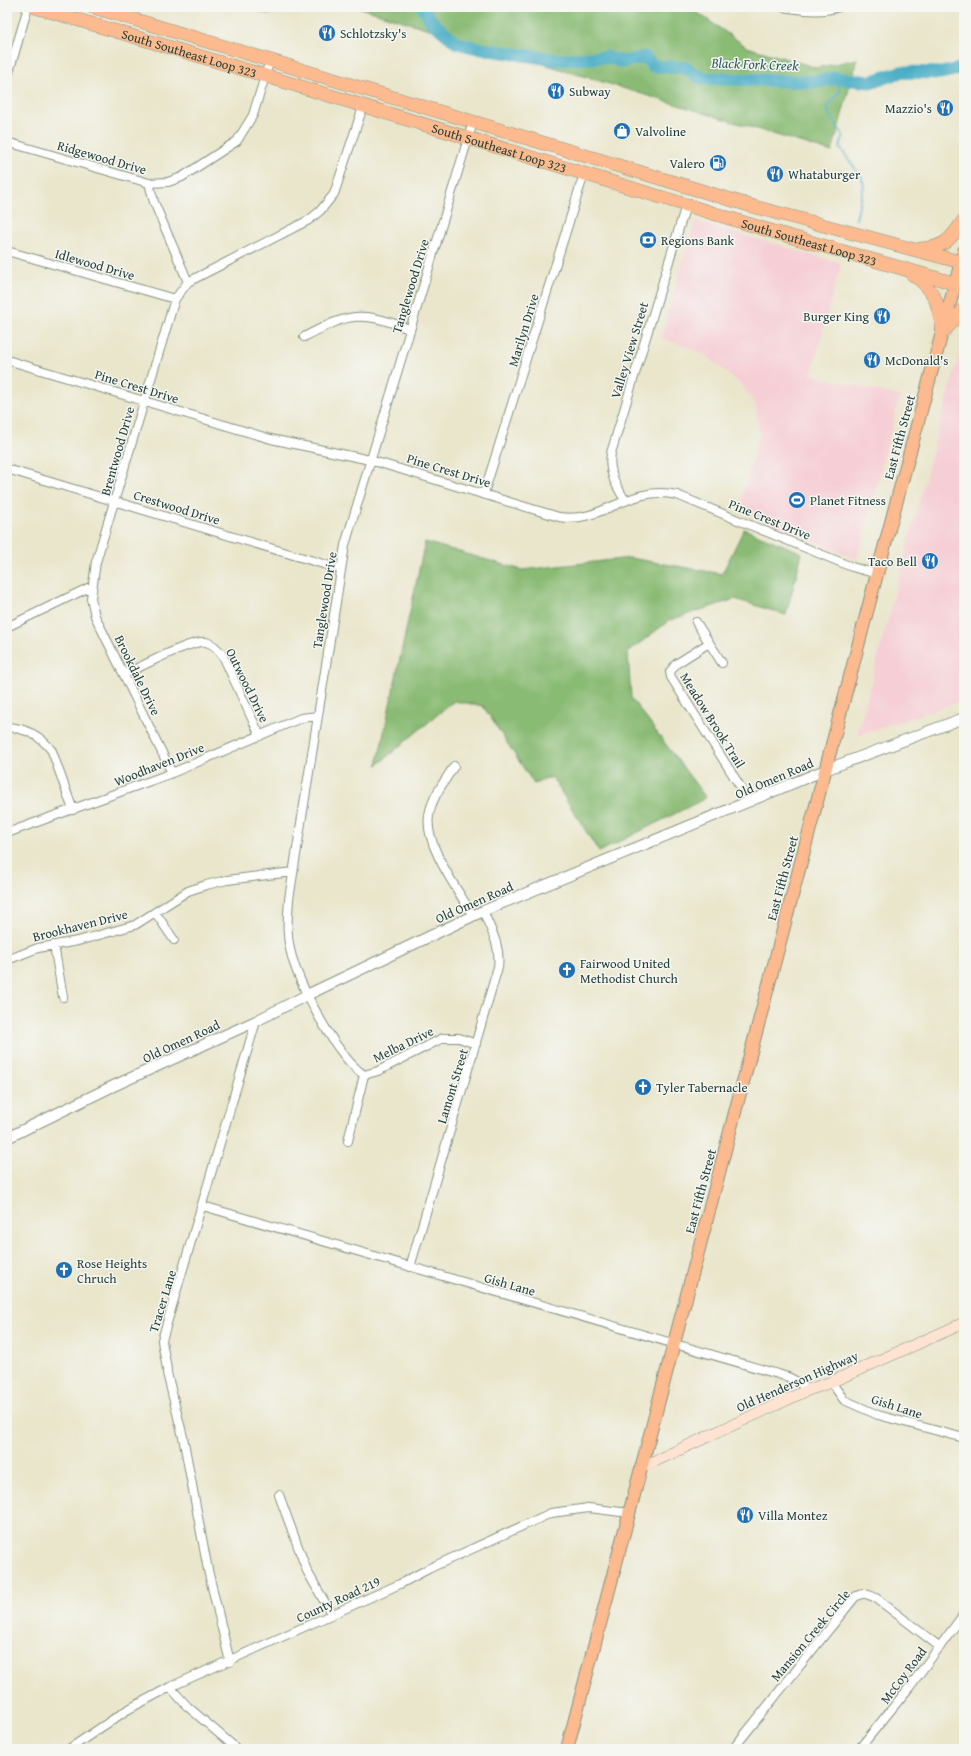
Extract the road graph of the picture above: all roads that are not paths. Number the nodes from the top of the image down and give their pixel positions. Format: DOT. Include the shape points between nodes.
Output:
graph roads {
  1 [pos="28,7"];
  2 [pos="34,7"];
  3 [pos="93,7"];
  4 [pos="782,7"];
  5 [pos="839,7"];
  6 [pos="270,60"];
  7 [pos="266,76"];
  8 [pos="7,79"];
  9 [pos="363,107"];
  10 [pos="473,122"];
  11 [pos="468,137"];
  12 [pos="7,142"];
  13 [pos="584,174"];
  14 [pos="149,183"];
  15 [pos="727,198"];
  16 [pos="686,205"];
  17 [pos="964,220"];
  18 [pos="913,250"];
  19 [pos="7,251"];
  20 [pos="963,259"];
  21 [pos="903,269"];
  22 [pos="188,282"];
  23 [pos="960,284"];
  24 [pos="176,299"];
  25 [pos="964,309"];
  26 [pos="409,329"];
  27 [pos="943,332"];
  28 [pos="304,337"];
  29 [pos="7,360"];
  30 [pos="145,401"];
  31 [pos="370,460"];
  32 [pos="7,469"];
  33 [pos="484,493"];
  34 [pos="625,500"];
  35 [pos="115,501"];
  36 [pos="340,568"];
  37 [pos="877,574"];
  38 [pos="92,586"];
  39 [pos="696,622"];
  40 [pos="8,626"];
  41 [pos="709,643"];
  42 [pos="722,663"];
  43 [pos="125,674"];
  44 [pos="318,716"];
  45 [pos="964,718"];
  46 [pos="7,726"];
  47 [pos="260,736"];
  48 [pos="454,766"];
  49 [pos="825,770"];
  50 [pos="172,773"];
  51 [pos="750,802"];
  52 [pos="73,810"];
  53 [pos="7,834"];
  54 [pos="293,872"];
  55 [pos="483,911"];
  56 [pos="155,912"];
  57 [pos="473,916"];
  58 [pos="174,940"];
  59 [pos="54,945"];
  60 [pos="7,960"];
  61 [pos="306,995"];
  62 [pos="63,997"];
  63 [pos="256,1021"];
  64 [pos="476,1044"];
  65 [pos="364,1075"];
  66 [pos="7,1138"];
  67 [pos="348,1141"];
  68 [pos="203,1206"];
  69 [pos="410,1267"];
  70 [pos="964,1323"];
  71 [pos="674,1344"];
  72 [pos="831,1382"];
  73 [pos="808,1390"];
  74 [pos="964,1438"];
  75 [pos="642,1467"];
  76 [pos="279,1495"];
  77 [pos="629,1513"];
  78 [pos="964,1614"];
  79 [pos="332,1615"];
  80 [pos="940,1646"];
  81 [pos="230,1662"];
  82 [pos="170,1688"];
  83 [pos="69,1749"];
  84 [pos="237,1749"];
  85 [pos="567,1749"];
  86 [pos="733,1749"];
  87 [pos="859,1749"];
  1 -- 8 [label="street"];
  2 -- 7 [label="highway, South Southeast Loop 323"];
  3 -- 6 [label="highway, South Southeast Loop 323"];
  4 -- 5 [label="street" via="803,11 832,10"];
  6 -- 7 [label="street, Ridgewood Drive"];
  6 -- 10 [label="highway, South Southeast Loop 323"];
  7 -- 9 [label="highway, South Southeast Loop 323"];
  7 -- 14 [label="street, Ridgewood Drive" via="253,115 237,142 182,177 168,182"];
  9 -- 11 [label="highway, South Southeast Loop 323"];
  9 -- 22 [label="street, Brentwood Drive" via="334,194 320,211 309,220"];
  10 -- 11 [label="street, Tanglewood Drive"];
  10 -- 15 [label="highway, South Southeast Loop 323"];
  11 -- 13 [label="highway, South Southeast Loop 323"];
  11 -- 26 [label="street, Tanglewood Drive"];
  12 -- 14 [label="street, Ridgewood Drive"];
  13 -- 16 [label="highway, South Southeast Loop 323"];
  13 -- 33 [label="street, Marilyn Drive"];
  14 -- 22 [label="street" via="154,202"];
  15 -- 16 [label="highway" via="719,203 690,196"];
  15 -- 18 [label="highway, South Southeast Loop 323"];
  16 -- 21 [label="highway, South Southeast Loop 323"];
  16 -- 34 [label="street, Valley View Street" via="611,452 610,472"];
  17 -- 18 [label="highway" via="952,237 942,245"];
  18 -- 20 [label="highway, South Southeast Loop 323"];
  19 -- 24 [label="street, Idlewood Drive"];
  20 -- 23 [label="main road, East Fifth Street"];
  21 -- 23 [label="highway, South Southeast Loop 323"];
  21 -- 27 [label="highway" via="924,282 932,291 939,308"];
  22 -- 24 [label="street, Brentwood Drive"];
  23 -- 27 [label="main road, East Fifth Street"];
  24 -- 30 [label="street, Brentwood Drive"];
  25 -- 27 [label="highway"];
  26 -- 28 [label="street" via="383,319 365,316 335,321"];
  26 -- 31 [label="street, Tanglewood Drive"];
  27 -- 37 [label="main road, East Fifth Street"];
  29 -- 30 [label="street, Pine Crest Drive"];
  30 -- 31 [label="street, Pine Crest Drive" via="271,439"];
  30 -- 35 [label="street, Brentwood Drive"];
  31 -- 33 [label="street, Pine Crest Drive"];
  31 -- 36 [label="street, Tanglewood Drive" via="347,535"];
  32 -- 35 [label="street, Crestwood Drive"];
  33 -- 34 [label="street, Pine Crest Drive" via="563,517 603,511"];
  34 -- 37 [label="street, Pine Crest Drive" via="652,493 682,497 852,567"];
  35 -- 36 [label="street, Crestwood Drive"];
  35 -- 38 [label="street, Brentwood Drive" via="95,567"];
  36 -- 44 [label="street, Tanglewood Drive"];
  37 -- 49 [label="main road, East Fifth Street"];
  38 -- 40 [label="street"];
  38 -- 43 [label="street, Brookdale Drive" via="91,598 96,616"];
  39 -- 41 [label="street"];
  41 -- 42 [label="street"];
  41 -- 51 [label="street, Meadow Brook Trail" via="676,664 670,672 671,677"];
  43 -- 47 [label="street, Outwood Drive" via="191,644 206,642 223,656"];
  43 -- 50 [label="street, Brookdale Drive"];
  44 -- 47 [label="street, Woodhaven Drive" via="301,718"];
  44 -- 54 [label="street, Tanglewood Drive"];
  45 -- 49 [label="street, Old Omen Road"];
  46 -- 52 [label="street" via="29,731 47,744 52,751"];
  47 -- 50 [label="street, Woodhaven Drive"];
  48 -- 57 [label="street" via="433,802 428,816 429,836"];
  49 -- 51 [label="street, Old Omen Road"];
  49 -- 71 [label="main road, East Fifth Street"];
  50 -- 52 [label="street, Woodhaven Drive"];
  51 -- 55 [label="street, Old Omen Road"];
  52 -- 53 [label="street, Woodhaven Drive"];
  54 -- 56 [label="street, Brookhaven Drive" via="206,885 188,891"];
  54 -- 61 [label="street, Tanglewood Drive" via="287,925 290,949"];
  55 -- 57 [label="street, Old Omen Road"];
  55 -- 64 [label="street, Lamont Street" via="500,955"];
  56 -- 58 [label="street"];
  56 -- 59 [label="street, Brookhaven Drive" via="134,924 78,941"];
  57 -- 61 [label="street, Old Omen Road"];
  59 -- 60 [label="street, Brookhaven Drive"];
  59 -- 62 [label="street"];
  61 -- 63 [label="street, Old Omen Road"];
  61 -- 65 [label="street, Tanglewood Drive" via="339,1049"];
  63 -- 66 [label="street, Old Omen Road"];
  63 -- 68 [label="street, Tracer Lane"];
  64 -- 65 [label="street, Melba Drive" via="459,1038 443,1038 378,1071"];
  64 -- 69 [label="street, Lamont Street"];
  65 -- 67 [label="street"];
  68 -- 69 [label="street, Gish Lane"];
  68 -- 81 [label="street, Tracer Lane" via="162,1340 206,1564"];
  69 -- 71 [label="street, Gish Lane"];
  70 -- 72 [label="main road, Old Henderson Highway"];
  71 -- 73 [label="street, Gish Lane" via="788,1377"];
  71 -- 75 [label="main road, East Fifth Street"];
  72 -- 73 [label="main road, Old Henderson Highway"];
  72 -- 74 [label="street, Gish Lane" via="844,1400 878,1415"];
  73 -- 75 [label="main road, Old Henderson Highway"];
  75 -- 77 [label="main road, East Fifth Street"];
  76 -- 79 [label="street" via="307,1571"];
  77 -- 79 [label="street, County Road 219" via="589,1508 551,1513"];
  77 -- 85 [label="main road, East Fifth Street"];
  78 -- 80 [label="street, McCoy Road"];
  79 -- 81 [label="street, County Road 219"];
  80 -- 86 [label="street, Mansion Creek Circle" via="876,1598 860,1594"];
  80 -- 87 [label="street, McCoy Road" via="887,1717"];
  81 -- 82 [label="street, County Road 219"];
  82 -- 83 [label="street, County Road 219" via="127,1710"];
  82 -- 84 [label="street"];
}
